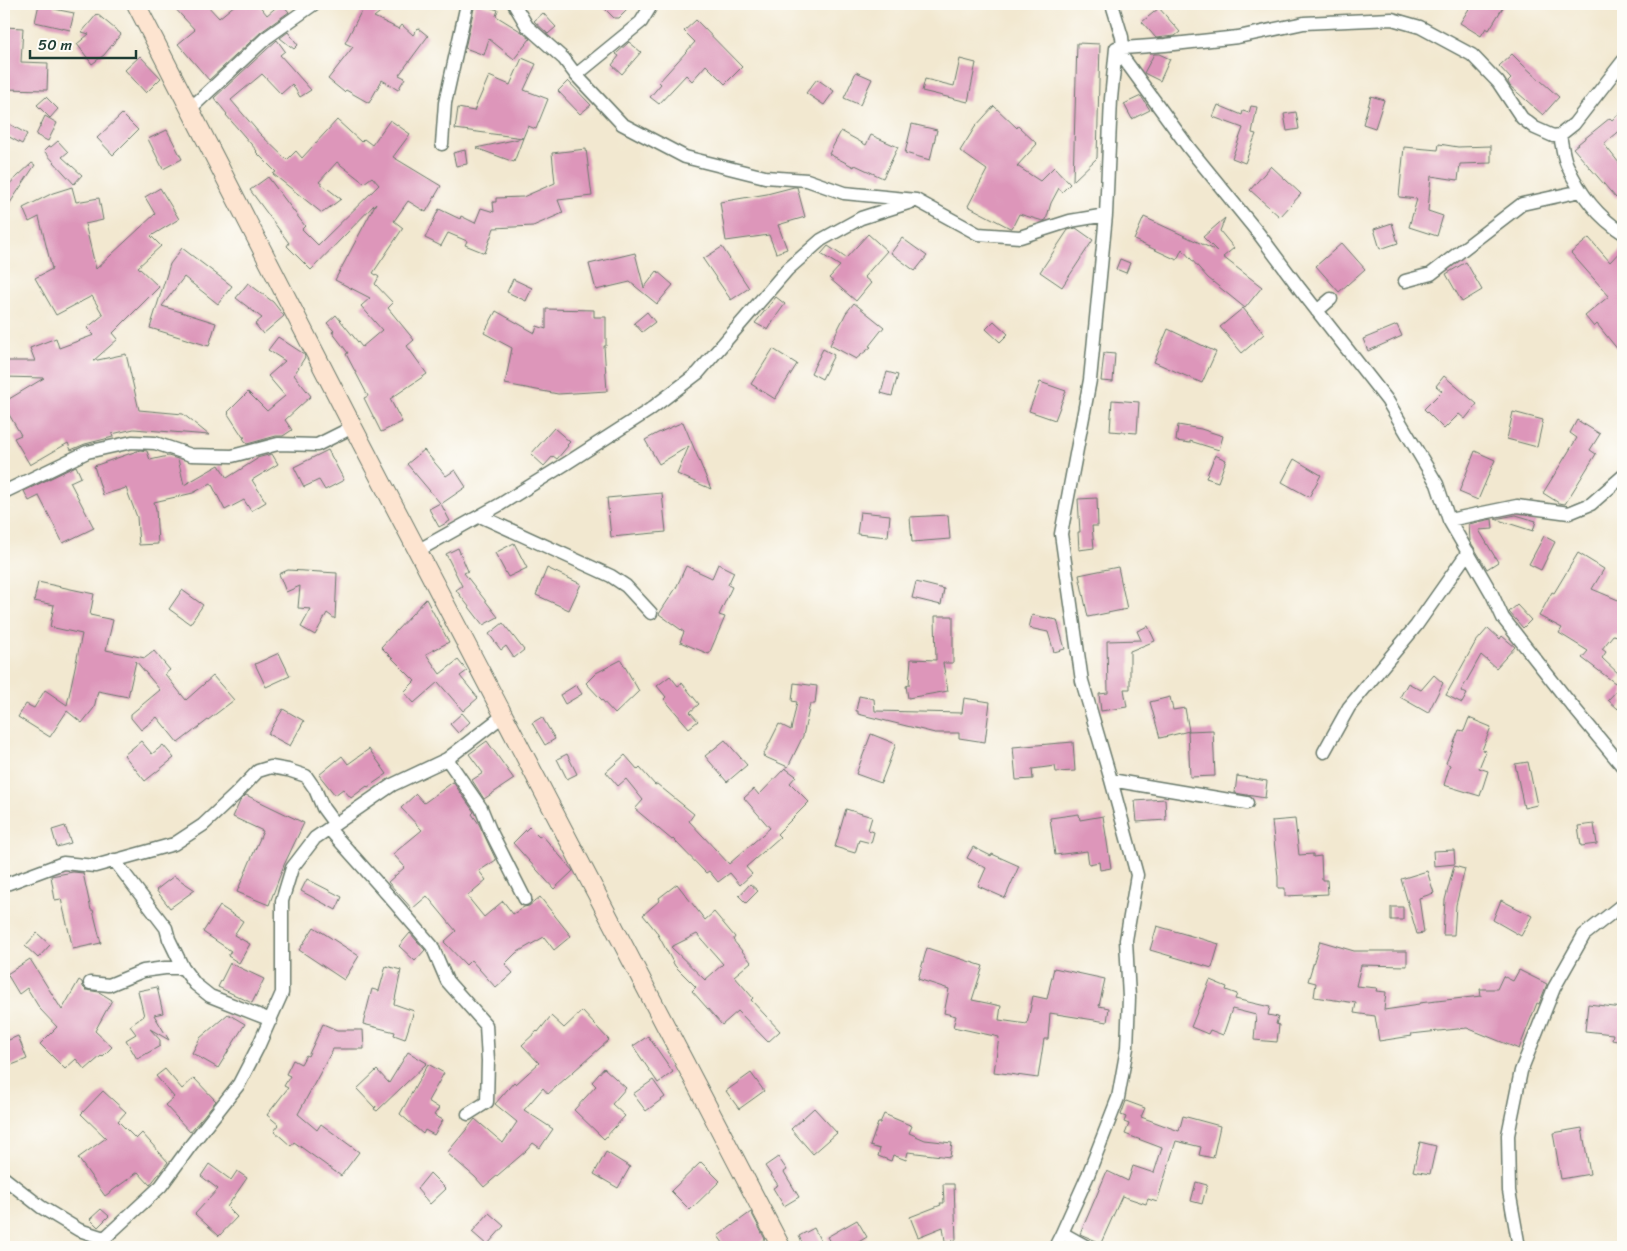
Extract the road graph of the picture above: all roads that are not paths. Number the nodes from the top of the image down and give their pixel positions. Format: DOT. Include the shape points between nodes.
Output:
graph roads {
  1 [pos="136,4"];
  2 [pos="314,4"];
  3 [pos="467,4"];
  4 [pos="514,4"];
  5 [pos="652,4"];
  6 [pos="1112,4"];
  7 [pos="1120,48"];
  8 [pos="1623,61"];
  9 [pos="576,75"];
  10 [pos="191,108"];
  11 [pos="1560,135"];
  12 [pos="442,144"];
  13 [pos="1581,191"];
  14 [pos="916,200"];
  15 [pos="1106,215"];
  16 [pos="1623,232"];
  17 [pos="1405,280"];
  18 [pos="1331,299"];
  19 [pos="1317,311"];
  20 [pos="353,427"];
  21 [pos="1623,476"];
  22 [pos="4,492"];
  23 [pos="480,516"];
  24 [pos="1449,520"];
  25 [pos="419,550"];
  26 [pos="1468,552"];
  27 [pos="651,613"];
  28 [pos="504,716"];
  29 [pos="1324,752"];
  30 [pos="447,759"];
  31 [pos="1623,767"];
  32 [pos="1111,780"];
  33 [pos="1247,803"];
  34 [pos="331,826"];
  35 [pos="114,860"];
  36 [pos="4,885"];
  37 [pos="525,899"];
  38 [pos="1623,904"];
  39 [pos="183,968"];
  40 [pos="90,983"];
  41 [pos="271,1020"];
  42 [pos="468,1114"];
  43 [pos="4,1178"];
  44 [pos="1062,1233"];
  45 [pos="100,1242"];
  46 [pos="780,1247"];
  47 [pos="1054,1247"];
  48 [pos="1087,1247"];
  49 [pos="1519,1247"];
  1 -- 10 [label="main road"];
  2 -- 10 [label="street" via="266,38"];
  3 -- 12 [label="street" via="445,103"];
  4 -- 9 [label="street" via="526,26 564,59"];
  5 -- 9 [label="street" via="641,22"];
  6 -- 7 [label="street" via="1122,37"];
  7 -- 11 [label="street" via="1238,37 1304,24 1392,19 1420,27 1472,55 1498,82 1522,118 1535,128 1553,136"];
  7 -- 15 [label="street" via="1112,99"];
  7 -- 19 [label="street" via="1189,148"];
  8 -- 11 [label="street" via="1574,124"];
  9 -- 14 [label="street" via="622,124 686,158 765,177 807,180 844,193"];
  10 -- 20 [label="main road"];
  11 -- 13 [label="street" via="1566,164"];
  13 -- 16 [label="street" via="1596,211"];
  13 -- 17 [label="street" via="1522,204 1431,274"];
  14 -- 15 [label="street" via="978,234 1020,237 1070,221"];
  14 -- 23 [label="street" via="860,218 821,240 787,270 698,373 648,411"];
  15 -- 32 [label="street" via="1090,380 1060,534 1082,681"];
  18 -- 19 [label="street"];
  19 -- 24 [label="street" via="1387,400 1437,484"];
  20 -- 22 [label="street" via="317,445 278,444 232,456 191,455 156,443 132,442 87,452"];
  20 -- 25 [label="main road"];
  21 -- 24 [label="street" via="1591,504 1569,513 1517,506"];
  23 -- 25 [label="street"];
  23 -- 27 [label="street" via="611,576 626,586"];
  24 -- 26 [label="street"];
  25 -- 28 [label="main road"];
  26 -- 29 [label="street" via="1416,626 1349,707"];
  26 -- 31 [label="street" via="1503,618"];
  28 -- 30 [label="street"];
  28 -- 46 [label="main road"];
  30 -- 34 [label="street" via="392,785"];
  30 -- 37 [label="street" via="481,808"];
  32 -- 33 [label="street"];
  32 -- 44 [label="street" via="1137,875 1126,940 1127,1048 1118,1098"];
  34 -- 35 [label="street" via="306,776 271,767 258,771 203,825 174,844"];
  34 -- 41 [label="street" via="315,838 292,868 282,901 282,993"];
  34 -- 42 [label="street" via="432,946 447,981 486,1025 487,1102"];
  35 -- 36 [label="street" via="95,866 63,863"];
  35 -- 39 [label="street" via="166,928"];
  38 -- 49 [label="street" via="1584,935 1554,988 1520,1071 1508,1135 1509,1191"];
  39 -- 40 [label="street" via="143,971 110,985"];
  39 -- 41 [label="street" via="210,996"];
  41 -- 45 [label="street" via="239,1084 161,1186"];
  43 -- 45 [label="street" via="41,1207"];
  44 -- 47 [label="street"];
  44 -- 48 [label="street"];
}
